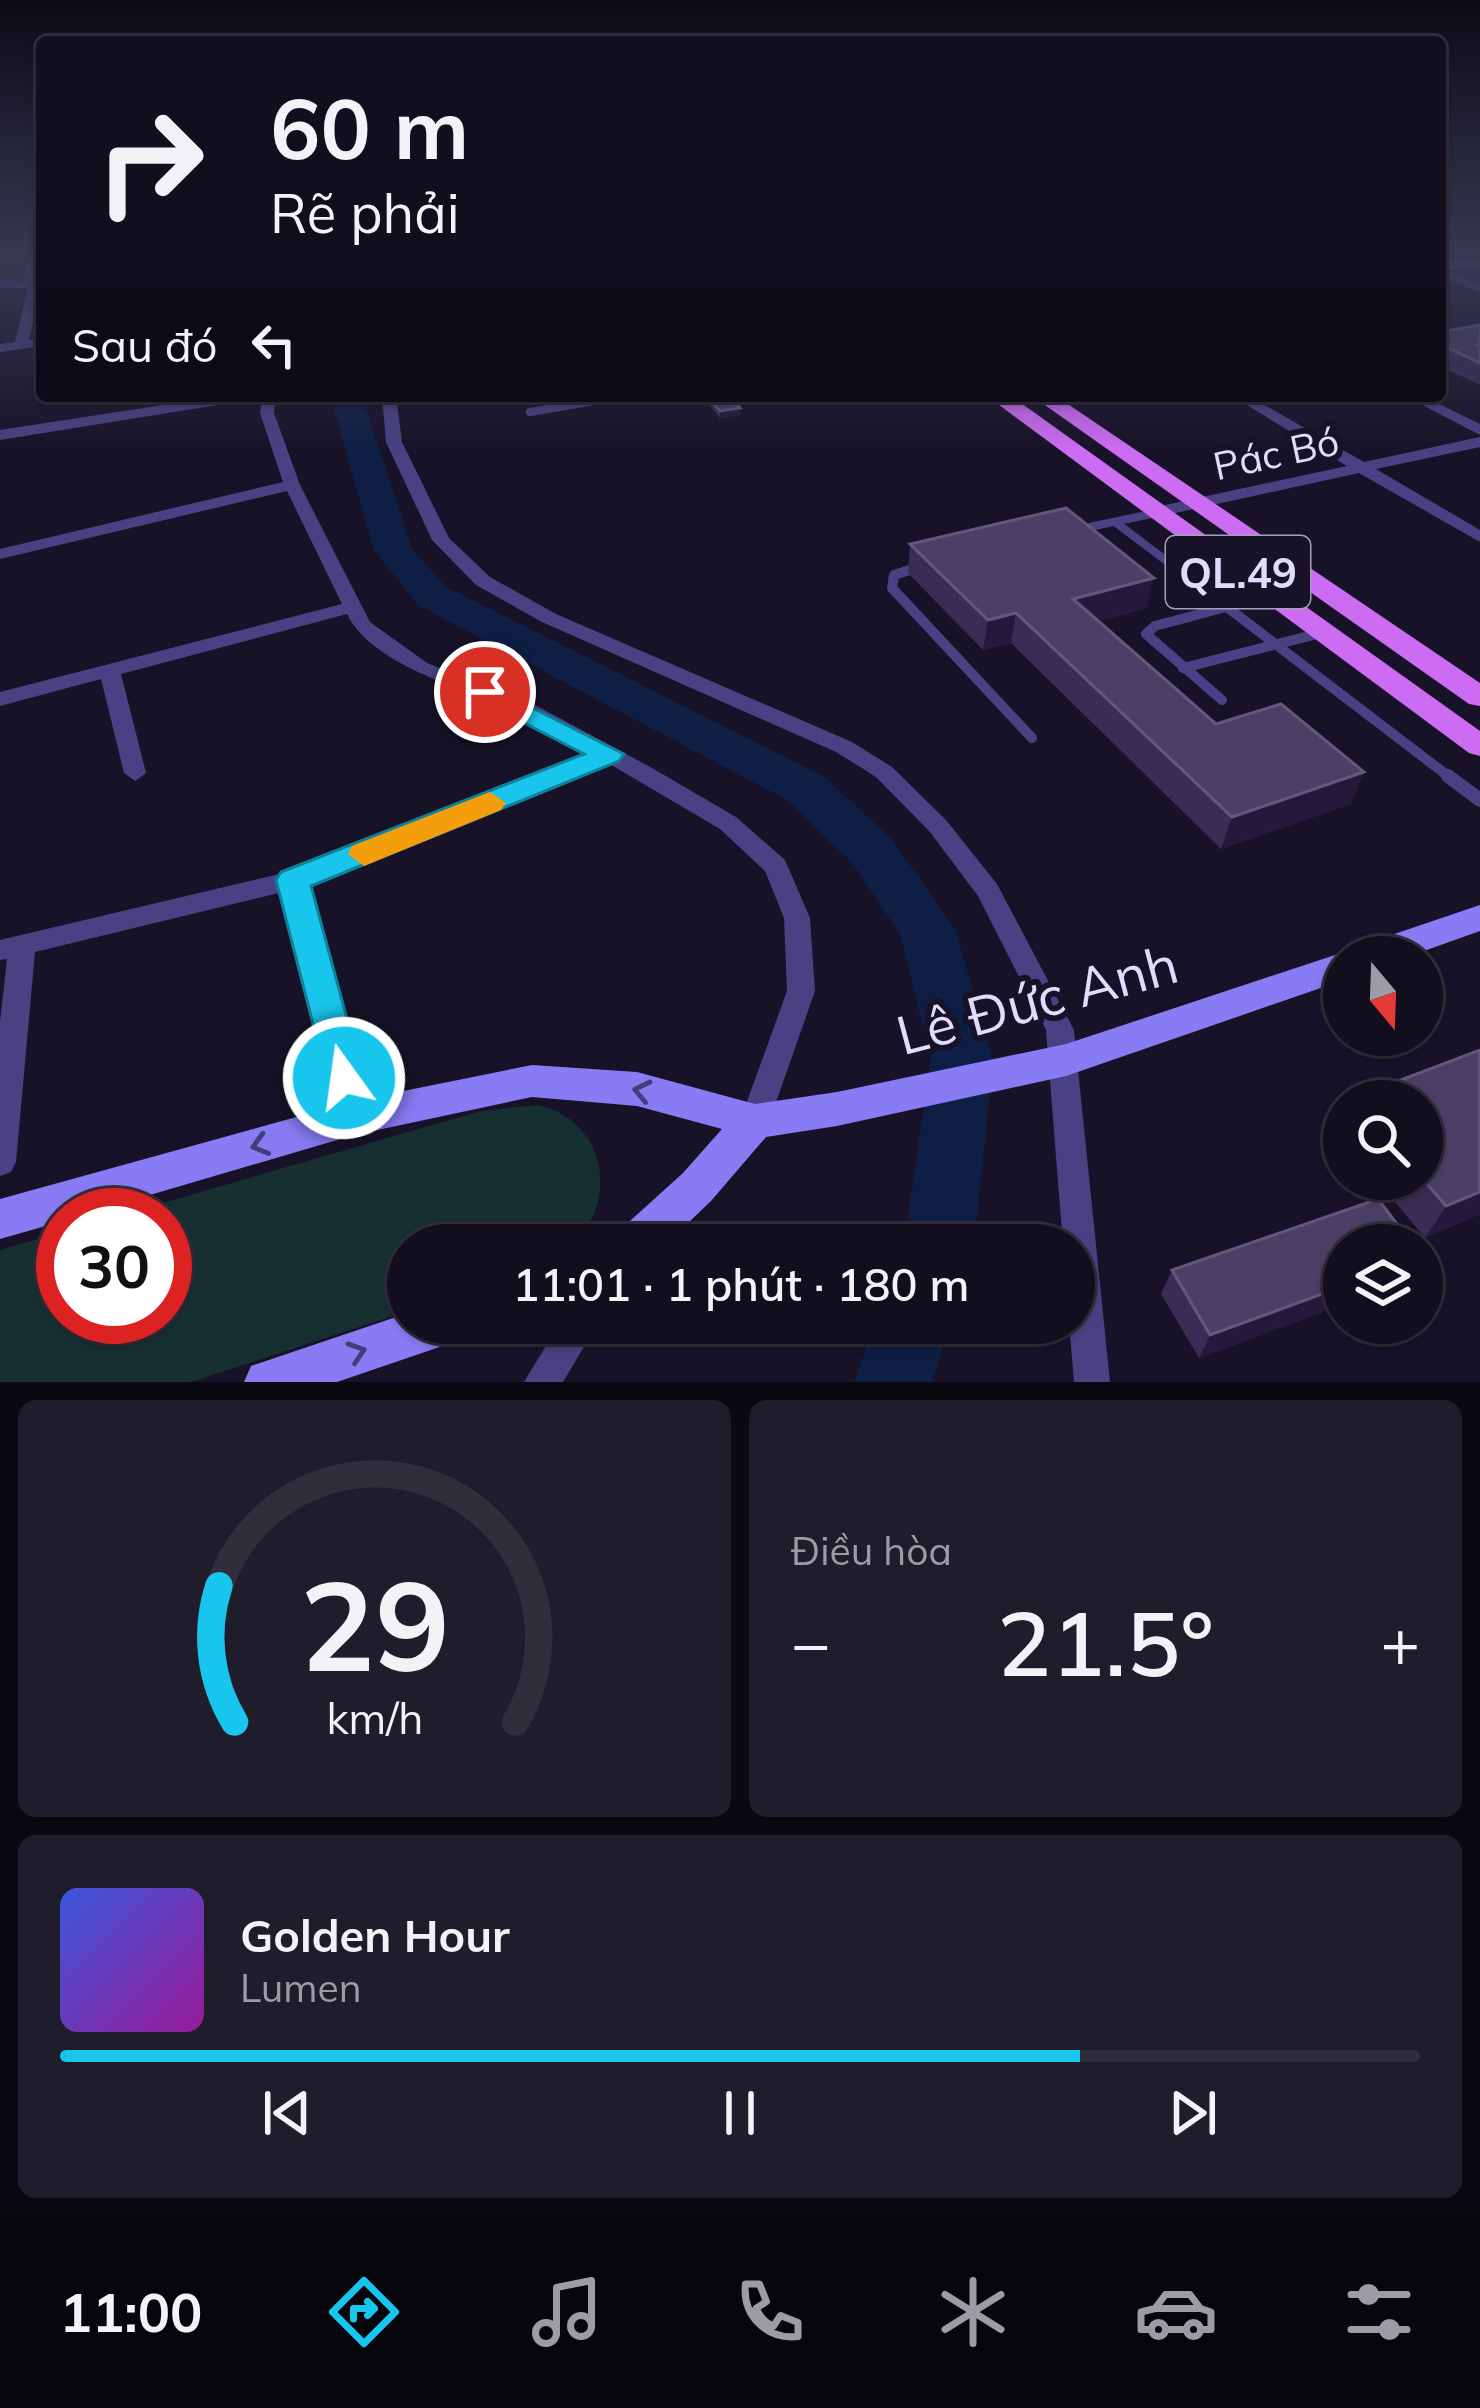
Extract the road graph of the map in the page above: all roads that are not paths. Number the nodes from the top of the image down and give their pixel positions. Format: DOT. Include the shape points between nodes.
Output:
graph roads {
  1 [pos="26,322"];
  2 [pos="36,344"];
  3 [pos="21,345"];
  4 [pos="0,348"];
  5 [pos="212,402"];
  6 [pos="268,402"];
  7 [pos="390,402"];
  8 [pos="586,402"];
  9 [pos="1005,402"];
  10 [pos="1051,402"];
  11 [pos="1249,402"];
  12 [pos="1424,402"];
  13 [pos="530,412"];
  14 [pos="1480,430"];
  15 [pos="0,436"];
  16 [pos="1480,442"];
  17 [pos="1363,468"];
  18 [pos="292,484"];
  19 [pos="1198,504"];
  20 [pos="1156,512"];
  21 [pos="1114,521"];
  22 [pos="1068,532"];
  23 [pos="1480,537"];
  24 [pos="0,554"];
  25 [pos="928,565"];
  26 [pos="352,607"];
  27 [pos="1226,607"];
  28 [pos="1321,633"];
  29 [pos="1276,646"];
  30 [pos="1183,668"];
  31 [pos="110,673"];
  32 [pos="1480,697"];
  33 [pos="0,699"];
  34 [pos="1222,700"];
  35 [pos="1032,738"];
  36 [pos="1480,746"];
  37 [pos="609,754"];
  38 [pos="135,773"];
  39 [pos="1480,800"];
  40 [pos="293,880"];
  41 [pos="1480,918"];
  42 [pos="1428,936"];
  43 [pos="11,947"];
  44 [pos="1323,972"];
  45 [pos="1066,1060"];
  46 [pos="354,1118"];
  47 [pos="755,1121"];
  48 [pos="0,1162"];
  49 [pos="0,1219"];
  50 [pos="656,1224"];
  51 [pos="387,1343"];
  52 [pos="567,1344"];
  53 [pos="267,1382"];
  54 [pos="542,1382"];
  55 [pos="1092,1382"];
  1 -- 3 [label="street"];
  2 -- 3 [label="street"];
  3 -- 4 [label="street"];
  5 -- 15 [label="street"];
  6 -- 18 [label="street"];
  7 -- 45 [label="street" via="394,442 441,540 483,581 549,618 812,731 884,772 988,891 1060,1030"];
  8 -- 13 [label="lane"];
  9 -- 20 [label="main road, QL.49"];
  10 -- 19 [label="main road, QL.49"];
  11 -- 17 [label="street"];
  12 -- 14 [label="street"];
  16 -- 17 [label="street, Pác Bó"];
  17 -- 19 [label="street, Pác Bó"];
  17 -- 23 [label="street"];
  18 -- 24 [label="street"];
  18 -- 26 [label="street"];
  19 -- 20 [label="street, Pác Bó"];
  19 -- 32 [label="main road, QL.49"];
  20 -- 21 [label="lane"];
  20 -- 28 [label="main road, QL.49"];
  21 -- 22 [label="lane"];
  21 -- 27 [label="lane"];
  25 -- 35 [label="lane" via="894,575 892,588"];
  26 -- 31 [label="street"];
  26 -- 37 [label="street" via="362,626 420,667 518,704"];
  27 -- 29 [label="lane"];
  27 -- 30 [label="lane" via="1146,631"];
  28 -- 29 [label="lane"];
  28 -- 36 [label="main road, QL.49"];
  29 -- 30 [label="lane"];
  29 -- 39 [label="lane"];
  30 -- 34 [label="lane"];
  31 -- 33 [label="street"];
  31 -- 38 [label="street"];
  37 -- 40 [label="street"];
  37 -- 47 [label="street" via="728,824 776,866 797,918 801,991"];
  40 -- 43 [label="street"];
  40 -- 46 [label="street"];
  41 -- 42 [label="street"];
  43 -- 48 [label="street"];
  44 -- 45 [label="street, Lê Đức Anh"];
  45 -- 47 [label="street, Lê Đức Anh"];
  45 -- 55 [label="street"];
  47 -- 46 [label="street, Lê Đức Anh, one-way" via="579,1081 459,1093"];
  46 -- 49 [label="street, Lê Đức Anh, one-way"];
  47 -- 50 [label="street"];
  53 -- 51 [label="street, one-way"];
  52 -- 54 [label="street"];
}
